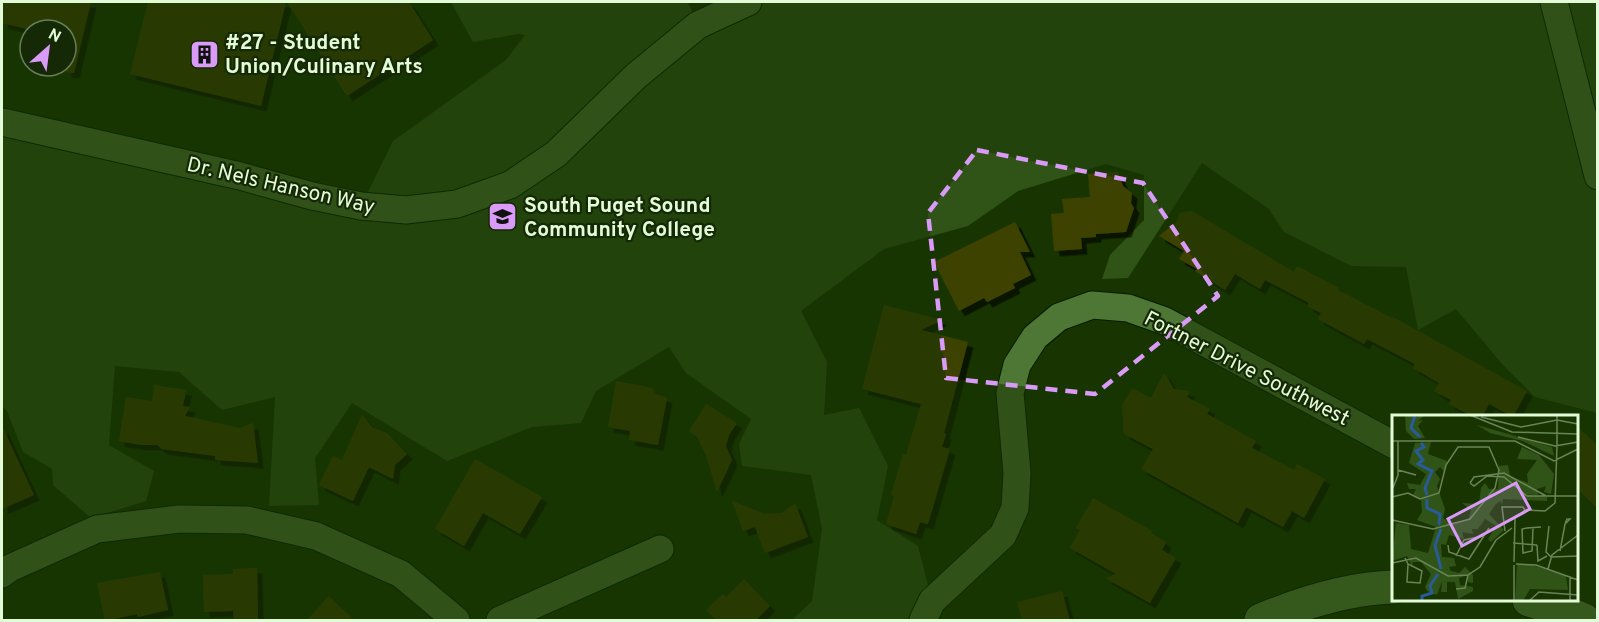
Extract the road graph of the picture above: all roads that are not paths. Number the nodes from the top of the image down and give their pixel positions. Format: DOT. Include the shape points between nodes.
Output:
graph roads {
  1 [pos="748,2"];
  2 [pos="1554,2"];
  3 [pos="2,122"];
  4 [pos="1598,176"];
  5 [pos="1392,444"];
  6 [pos="660,549"];
  7 [pos="2,573"];
  8 [pos="1392,587"];
  9 [pos="1532,601"];
  10 [pos="456,621"];
  11 [pos="500,621"];
  12 [pos="923,621"];
  13 [pos="1261,621"];
  14 [pos="1584,621"];
  1 -- 3 [label="street, Dr. Nels Hanson Way" via="698,26 636,76 556,153 519,179 458,204 406,210 361,206"];
  2 -- 4 [label="street"];
  5 -- 12 [label="street, Fortner Drive Southwest" via="1165,321 1128,308 1092,305 1059,317 1035,337 1017,365 1010,393 1017,473 1015,508 1003,536 932,601"];
  6 -- 11 [label="street"];
  7 -- 10 [label="street" via="97,529 179,519 247,520 316,536 401,574"];
  8 -- 13 [label="street" via="1301,604"];
  9 -- 14 [label="street"];
}
